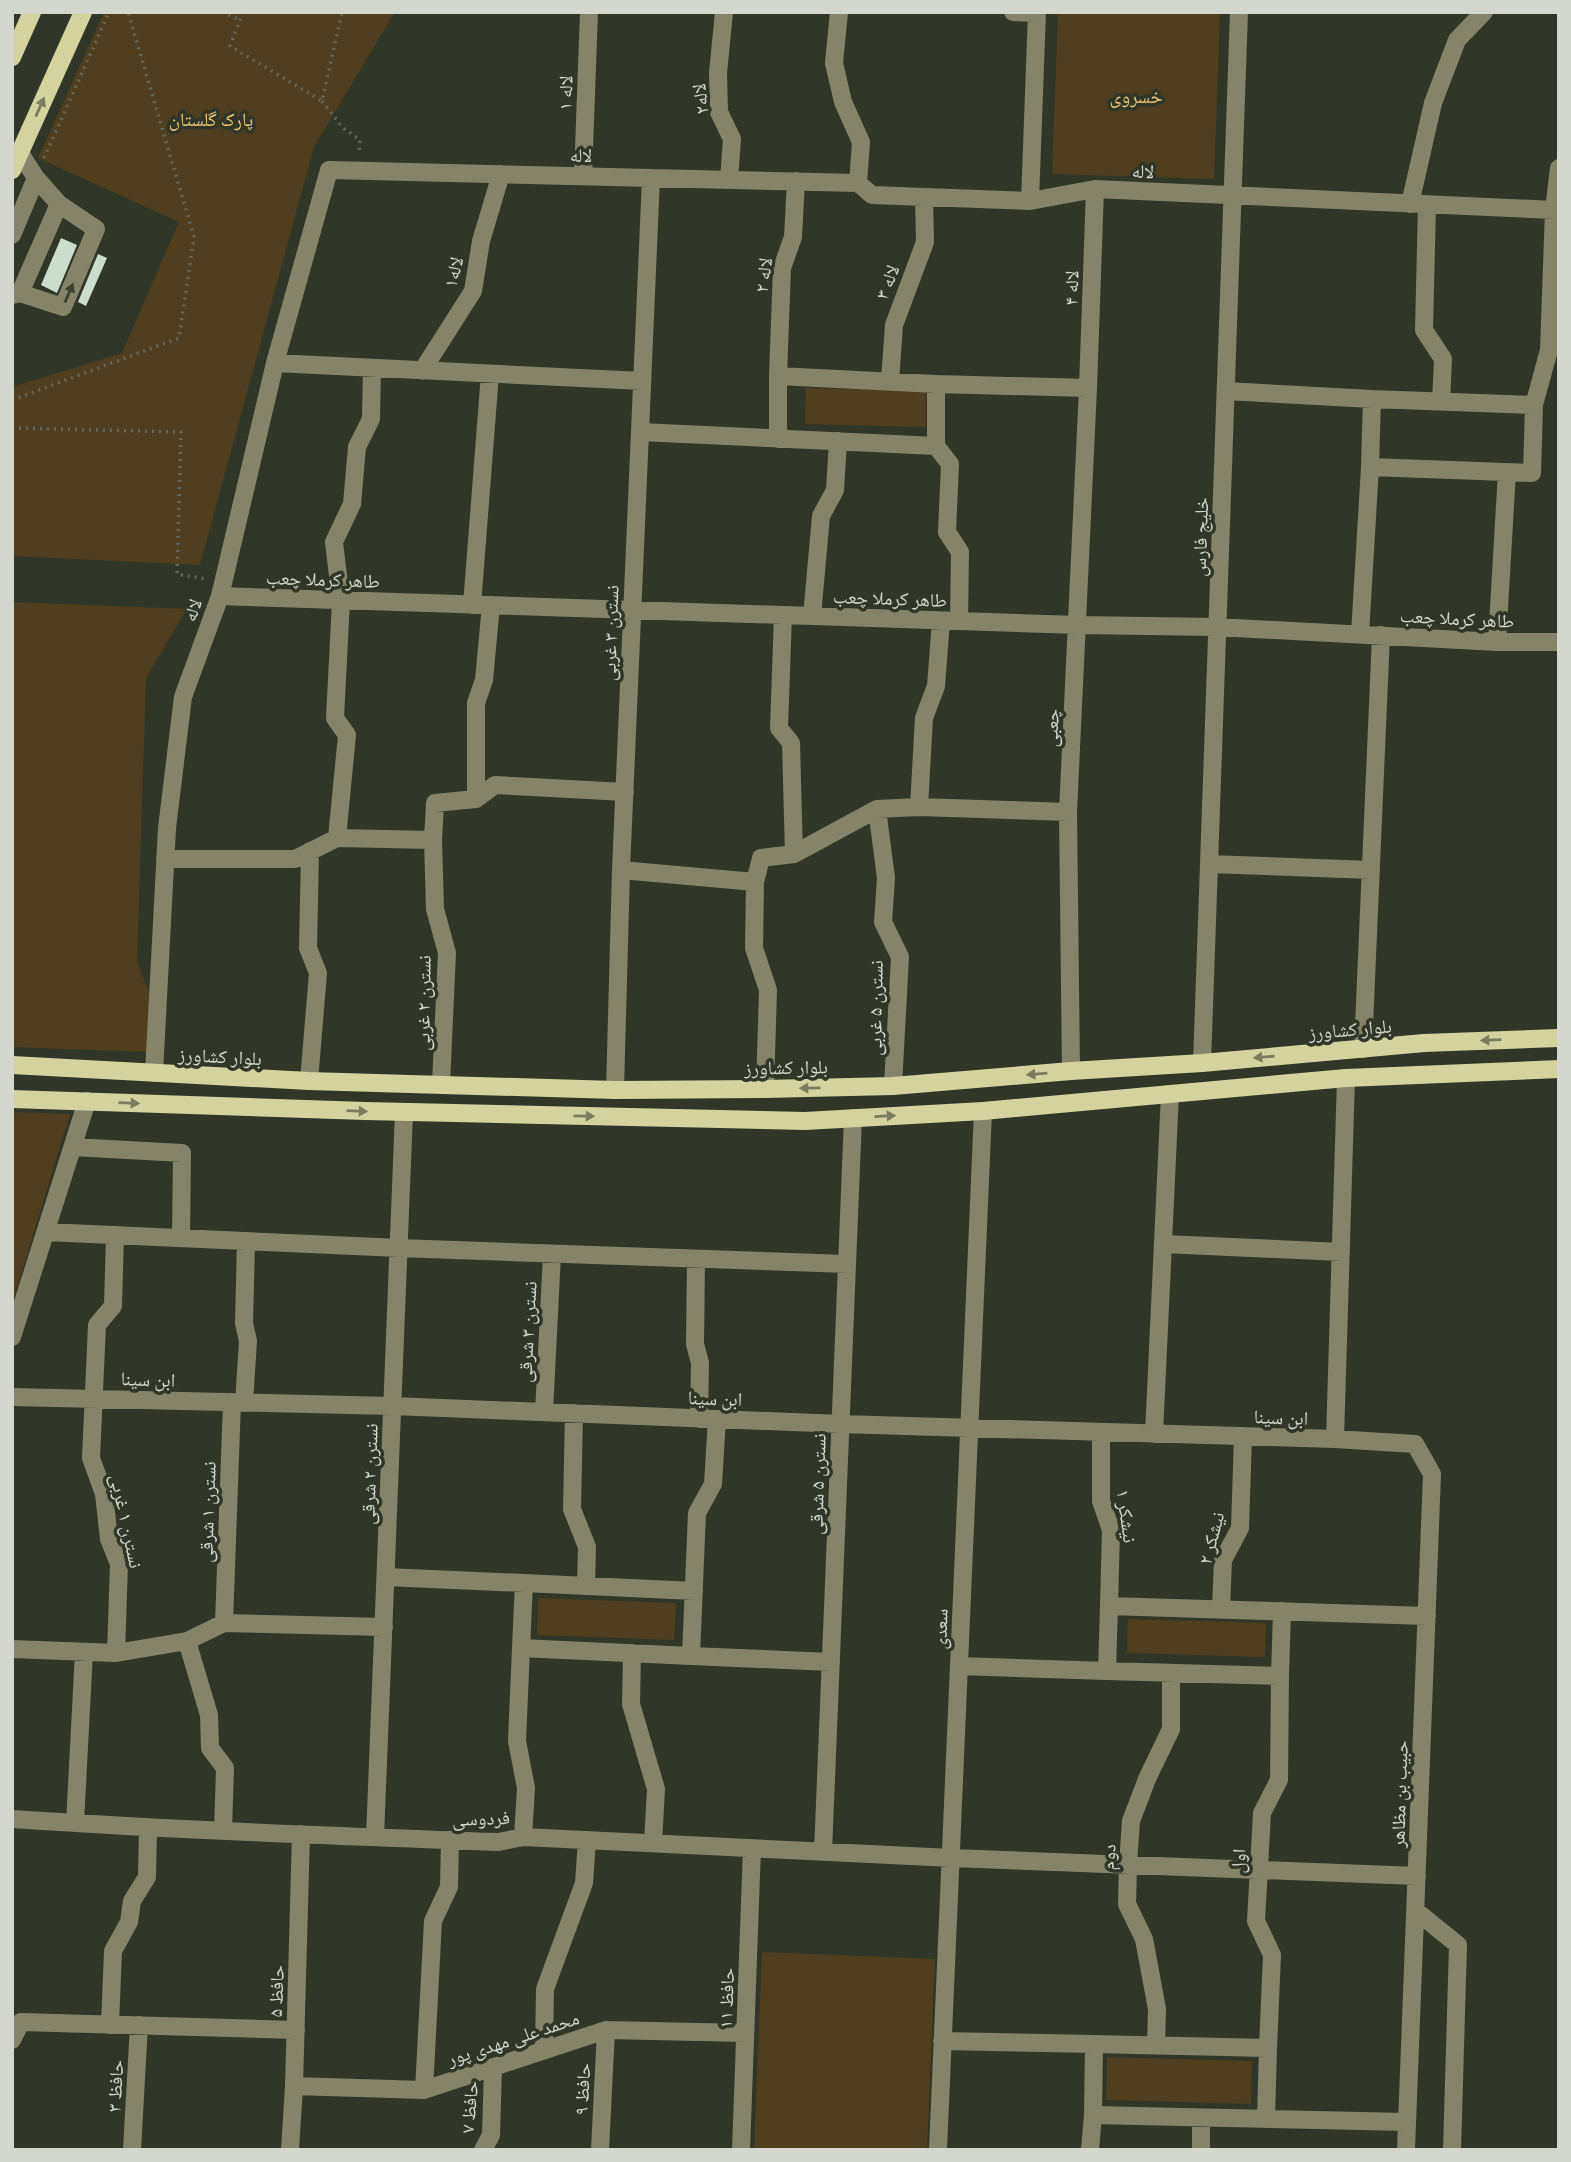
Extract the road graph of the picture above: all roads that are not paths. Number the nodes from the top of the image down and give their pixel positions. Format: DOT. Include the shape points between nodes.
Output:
graph roads {
  1 [pos="33,12"];
  2 [pos="83,12"];
  3 [pos="589,12"];
  4 [pos="724,12"];
  5 [pos="839,12"];
  6 [pos="1013,12"];
  7 [pos="1239,12"];
  8 [pos="1484,12"];
  9 [pos="1037,13"];
  10 [pos="12,57"];
  11 [pos="20,153"];
  12 [pos="1559,168"];
  13 [pos="12,170"];
  14 [pos="501,174"];
  15 [pos="583,176"];
  16 [pos="36,178"];
  17 [pos="651,178"];
  18 [pos="729,180"];
  19 [pos="796,181"];
  20 [pos="858,183"];
  21 [pos="1095,189"];
  22 [pos="925,197"];
  23 [pos="1232,197"];
  24 [pos="1030,201"];
  25 [pos="60,204"];
  26 [pos="1418,204"];
  27 [pos="1554,210"];
  28 [pos="12,235"];
  29 [pos="16,294"];
  30 [pos="275,363"];
  31 [pos="372,368"];
  32 [pos="422,371"];
  33 [pos="490,374"];
  34 [pos="778,376"];
  35 [pos="642,381"];
  36 [pos="890,382"];
  37 [pos="936,384"];
  38 [pos="1088,388"];
  39 [pos="1226,391"];
  40 [pos="1372,399"];
  41 [pos="1441,402"];
  42 [pos="1534,405"];
  43 [pos="640,432"];
  44 [pos="778,439"];
  45 [pos="838,442"];
  46 [pos="936,446"];
  47 [pos="1370,467"];
  48 [pos="1507,472"];
  49 [pos="221,589"];
  50 [pos="341,601"];
  51 [pos="472,605"];
  52 [pos="491,606"];
  53 [pos="632,610"];
  54 [pos="783,615"];
  55 [pos="812,616"];
  56 [pos="950,621"];
  57 [pos="1077,625"];
  58 [pos="1217,627"];
  59 [pos="1360,634"];
  60 [pos="1381,635"];
  61 [pos="1497,642"];
  62 [pos="1559,642"];
  63 [pos="625,792"];
  64 [pos="476,799"];
  65 [pos="919,807"];
  66 [pos="877,809"];
  67 [pos="1068,812"];
  68 [pos="337,838"];
  69 [pos="433,841"];
  70 [pos="310,851"];
  71 [pos="794,854"];
  72 [pos="165,859"];
  73 [pos="1209,864"];
  74 [pos="621,870"];
  75 [pos="1371,870"];
  76 [pos="755,881"];
  77 [pos="1559,1038"];
  78 [pos="1363,1049"];
  79 [pos="1202,1063"];
  80 [pos="12,1065"];
  81 [pos="1559,1069"];
  82 [pos="1071,1071"];
  83 [pos="155,1073"];
  84 [pos="1346,1078"];
  85 [pos="309,1081"];
  86 [pos="441,1084"];
  87 [pos="893,1086"];
  88 [pos="765,1088"];
  89 [pos="615,1090"];
  90 [pos="1170,1094"];
  91 [pos="12,1099"];
  92 [pos="87,1101"];
  93 [pos="983,1111"];
  94 [pos="404,1112"];
  95 [pos="853,1118"];
  96 [pos="73,1147"];
  97 [pos="46,1232"];
  98 [pos="115,1235"];
  99 [pos="181,1238"];
  100 [pos="246,1241"];
  101 [pos="1164,1244"];
  102 [pos="399,1248"];
  103 [pos="1341,1252"];
  104 [pos="552,1254"];
  105 [pos="696,1259"];
  106 [pos="847,1264"];
  107 [pos="12,1337"];
  108 [pos="12,1397"];
  109 [pos="93,1399"];
  110 [pos="238,1402"];
  111 [pos="393,1406"];
  112 [pos="544,1412"];
  113 [pos="574,1413"];
  114 [pos="708,1419"];
  115 [pos="841,1424"];
  116 [pos="969,1428"];
  117 [pos="1101,1432"];
  118 [pos="1154,1434"];
  119 [pos="1243,1436"];
  120 [pos="1335,1439"];
  121 [pos="1415,1444"];
  122 [pos="386,1577"];
  123 [pos="524,1583"];
  124 [pos="586,1586"];
  125 [pos="694,1591"];
  126 [pos="1110,1606"];
  127 [pos="1221,1609"];
  128 [pos="1282,1611"];
  129 [pos="1427,1616"];
  130 [pos="224,1623"];
  131 [pos="384,1627"];
  132 [pos="187,1641"];
  133 [pos="521,1647"];
  134 [pos="12,1648"];
  135 [pos="84,1652"];
  136 [pos="116,1653"];
  137 [pos="632,1653"];
  138 [pos="691,1656"];
  139 [pos="831,1662"];
  140 [pos="959,1666"];
  141 [pos="1107,1671"];
  142 [pos="1171,1673"];
  143 [pos="1280,1676"];
  144 [pos="12,1819"];
  145 [pos="75,1823"];
  146 [pos="148,1828"];
  147 [pos="223,1831"];
  148 [pos="301,1834"];
  149 [pos="375,1837"];
  150 [pos="523,1837"];
  151 [pos="450,1840"];
  152 [pos="587,1840"];
  153 [pos="653,1843"];
  154 [pos="752,1848"];
  155 [pos="823,1852"];
  156 [pos="951,1858"];
  157 [pos="1128,1864"];
  158 [pos="1259,1868"];
  159 [pos="1417,1876"];
  160 [pos="1416,1911"];
  161 [pos="110,2025"];
  162 [pos="139,2025"];
  163 [pos="296,2030"];
  164 [pos="606,2030"];
  165 [pos="745,2033"];
  166 [pos="12,2040"];
  167 [pos="942,2041"];
  168 [pos="1094,2044"];
  169 [pos="1156,2046"];
  170 [pos="1268,2048"];
  171 [pos="544,2050"];
  172 [pos="493,2067"];
  173 [pos="294,2086"];
  174 [pos="424,2090"];
  175 [pos="1093,2115"];
  176 [pos="1201,2118"];
  177 [pos="1266,2119"];
  178 [pos="1407,2122"];
  179 [pos="132,2150"];
  180 [pos="290,2150"];
  181 [pos="483,2150"];
  182 [pos="600,2150"];
  183 [pos="741,2150"];
  184 [pos="937,2150"];
  185 [pos="1090,2150"];
  186 [pos="1200,2150"];
  187 [pos="1406,2150"];
  188 [pos="1452,2150"];
  1 -- 10 [label="main road"];
  11 -- 2 [label="main road, one-way"];
  3 -- 15 [label="street, لاله ۱"];
  4 -- 18 [label="street, لاله۲" via="718,86 719,112 732,139"];
  5 -- 20 [label="street" via="834,63 843,102 862,142"];
  6 -- 9 [label="street"];
  7 -- 23 [label="street, خلیج فارس"];
  8 -- 26 [label="street" via="1457,40 1433,103"];
  9 -- 24 [label="street"];
  11 -- 13 [label="main road"];
  11 -- 16 [label="street"];
  12 -- 27 [label="street"];
  14 -- 15 [label="street, لاله"];
  14 -- 30 [label="street, لاله" via="329,170"];
  14 -- 32 [label="street, لاله۱" via="481,241 474,291"];
  15 -- 17 [label="street, لاله"];
  16 -- 25 [label="street"];
  16 -- 28 [label="street"];
  17 -- 18 [label="street, لاله"];
  17 -- 35 [label="street, نسترن ۳ غربی"];
  18 -- 19 [label="street, لاله"];
  19 -- 20 [label="street, لاله"];
  19 -- 34 [label="street, لاله ۲" via="793,237 782,268"];
  20 -- 22 [label="street, لاله" via="872,195"];
  21 -- 23 [label="street, لاله"];
  21 -- 24 [label="street, لاله"];
  21 -- 38 [label="street, لاله ۴"];
  22 -- 24 [label="street, لاله"];
  22 -- 36 [label="street, لاله ۳" via="925,242 894,325"];
  23 -- 26 [label="street, لاله"];
  23 -- 39 [label="street, خلیج فارس"];
  25 -- 29 [label="street"];
  29 -- 25 [label="street, one-way" via="62,307 96,229"];
  26 -- 27 [label="street, لاله"];
  26 -- 41 [label="street" via="1424,330 1444,359"];
  27 -- 42 [label="street" via="1549,350"];
  30 -- 31 [label="street"];
  30 -- 49 [label="street, لاله"];
  31 -- 32 [label="street"];
  31 -- 50 [label="street" via="371,419 357,447 352,504 334,542"];
  32 -- 33 [label="street"];
  33 -- 35 [label="street"];
  33 -- 51 [label="street"];
  34 -- 36 [label="street"];
  34 -- 44 [label="street, لاله ۲"];
  35 -- 43 [label="street, نسترن ۳ غربی"];
  36 -- 37 [label="street"];
  37 -- 38 [label="street"];
  37 -- 46 [label="street"];
  38 -- 57 [label="street, چعبی"];
  39 -- 40 [label="street"];
  39 -- 58 [label="street, خلیج فارس"];
  40 -- 41 [label="street"];
  40 -- 47 [label="street"];
  41 -- 42 [label="street"];
  42 -- 48 [label="street" via="1531,473"];
  43 -- 44 [label="street"];
  43 -- 53 [label="street, نسترن ۳ غربی"];
  44 -- 45 [label="street"];
  45 -- 46 [label="street"];
  45 -- 55 [label="street" via="835,490 821,516"];
  46 -- 56 [label="street" via="950,464 947,532 960,552"];
  47 -- 48 [label="street"];
  47 -- 59 [label="street"];
  48 -- 61 [label="street"];
  49 -- 50 [label="street, طاهر کرملا چعب"];
  49 -- 72 [label="street, لاله" via="183,697"];
  50 -- 51 [label="street, طاهر کرملا چعب"];
  50 -- 68 [label="street" via="335,718 347,735"];
  51 -- 52 [label="street, طاهر کرملا چعب"];
  52 -- 53 [label="street, طاهر کرملا چعب"];
  52 -- 64 [label="street" via="484,680 476,703"];
  53 -- 54 [label="street, طاهر کرملا چعب"];
  53 -- 63 [label="street, نسترن ۳ غربی"];
  54 -- 55 [label="street, طاهر کرملا چعب"];
  54 -- 71 [label="street" via="779,728 791,743"];
  55 -- 56 [label="street, طاهر کرملا چعب"];
  56 -- 57 [label="street, طاهر کرملا چعب"];
  56 -- 65 [label="street" via="924,718"];
  57 -- 58 [label="street, طاهر کرملا چعب"];
  57 -- 67 [label="street, چعبی"];
  58 -- 59 [label="street, طاهر کرملا چعب"];
  58 -- 73 [label="street, خلیج فارس"];
  59 -- 60 [label="street, طاهر کرملا چعب"];
  60 -- 61 [label="street, طاهر کرملا چعب"];
  60 -- 75 [label="street"];
  61 -- 62 [label="street, طاهر کرملا چعب"];
  63 -- 64 [label="street" via="495,785"];
  63 -- 74 [label="street, نسترن ۳ غربی"];
  64 -- 69 [label="street, نسترن ۲ غربی" via="435,803"];
  65 -- 66 [label="street"];
  65 -- 67 [label="street"];
  66 -- 71 [label="street"];
  66 -- 87 [label="street, نسترن ۵ غربی" via="886,878 883,922 900,957"];
  67 -- 82 [label="street, چعبی"];
  68 -- 69 [label="street"];
  68 -- 70 [label="street"];
  69 -- 86 [label="street, نسترن ۲ غربی" via="435,909 447,953"];
  70 -- 72 [label="street" via="295,859"];
  70 -- 85 [label="street" via="308,948 318,973"];
  71 -- 76 [label="street" via="761,858"];
  72 -- 83 [label="street, لاله"];
  73 -- 75 [label="street"];
  73 -- 79 [label="street, خلیج فارس"];
  74 -- 76 [label="street"];
  74 -- 89 [label="street, نسترن ۳ غربی"];
  75 -- 78 [label="street"];
  76 -- 88 [label="street" via="754,948 768,990"];
  77 -- 78 [label="main road, بلوار کشاورز, one-way"];
  78 -- 79 [label="main road, بلوار کشاورز, one-way"];
  79 -- 82 [label="main road, بلوار کشاورز"];
  80 -- 83 [label="main road, بلوار کشاورز"];
  81 -- 84 [label="main road"];
  82 -- 87 [label="main road, بلوار کشاورز, one-way"];
  83 -- 85 [label="main road, بلوار کشاورز"];
  84 -- 90 [label="main road"];
  84 -- 103 [label="street"];
  85 -- 86 [label="main road, بلوار کشاورز"];
  86 -- 89 [label="main road, بلوار کشاورز"];
  87 -- 88 [label="main road, بلوار کشاورز, one-way"];
  88 -- 89 [label="main road, بلوار کشاورز"];
  90 -- 93 [label="main road"];
  90 -- 101 [label="street"];
  91 -- 92 [label="main road"];
  92 -- 94 [label="main road, one-way"];
  92 -- 96 [label="street"];
  95 -- 93 [label="main road, one-way"];
  93 -- 116 [label="street, سعدی"];
  94 -- 95 [label="main road, one-way" via="805,1121"];
  94 -- 102 [label="street, نسترن ۲ شرقی"];
  95 -- 106 [label="street, نسترن ۵ شرقی"];
  96 -- 97 [label="street"];
  96 -- 99 [label="street" via="182,1153"];
  97 -- 98 [label="street"];
  97 -- 107 [label="street"];
  98 -- 99 [label="street"];
  98 -- 109 [label="street" via="113,1306 97,1325"];
  99 -- 100 [label="street"];
  100 -- 102 [label="street"];
  100 -- 110 [label="street, نسترن ۱ شرقی" via="244,1323 248,1341"];
  101 -- 103 [label="street"];
  101 -- 118 [label="street"];
  102 -- 104 [label="street"];
  102 -- 111 [label="street, نسترن ۲ شرقی"];
  103 -- 120 [label="street"];
  104 -- 105 [label="street"];
  104 -- 112 [label="street, نسترن ۳ شرقی"];
  105 -- 106 [label="street"];
  105 -- 114 [label="street" via="695,1344"];
  106 -- 115 [label="street, نسترن ۵ شرقی"];
  108 -- 109 [label="street, ابن سینا"];
  109 -- 110 [label="street, ابن سینا"];
  109 -- 136 [label="street, نسترن ۱ غربی" via="91,1458 119,1564"];
  110 -- 111 [label="street, ابن سینا"];
  110 -- 130 [label="street, نسترن ۱ شرقی"];
  111 -- 112 [label="street, ابن سینا"];
  111 -- 122 [label="street, نسترن ۲ شرقی"];
  112 -- 113 [label="street, ابن سینا"];
  113 -- 114 [label="street, ابن سینا"];
  113 -- 124 [label="street" via="572,1510 587,1547"];
  114 -- 115 [label="street, ابن سینا"];
  114 -- 125 [label="street" via="713,1485 697,1513"];
  115 -- 116 [label="street, ابن سینا"];
  115 -- 139 [label="street, نسترن ۵ شرقی"];
  116 -- 117 [label="street, ابن سینا"];
  116 -- 140 [label="street, سعدی"];
  117 -- 118 [label="street, ابن سینا"];
  117 -- 126 [label="street, نیشکر ۱" via="1101,1501 1111,1530"];
  118 -- 119 [label="street, ابن سینا"];
  119 -- 120 [label="street, ابن سینا"];
  119 -- 127 [label="street, نیشکر ۲" via="1240,1528 1223,1560"];
  120 -- 121 [label="street, ابن سینا"];
  121 -- 129 [label="street, حبیب بن مظاهر" via="1432,1474"];
  122 -- 123 [label="street"];
  122 -- 131 [label="street, نسترن ۲ شرقی"];
  123 -- 124 [label="street"];
  123 -- 133 [label="street"];
  124 -- 125 [label="street"];
  125 -- 138 [label="street"];
  126 -- 127 [label="street"];
  126 -- 141 [label="street, نیشکر ۱"];
  127 -- 128 [label="street"];
  128 -- 129 [label="street"];
  128 -- 143 [label="street, اول"];
  129 -- 159 [label="street, حبیب بن مظاهر"];
  130 -- 131 [label="street"];
  130 -- 132 [label="street"];
  131 -- 149 [label="street, نسترن ۲ شرقی"];
  132 -- 136 [label="street"];
  132 -- 147 [label="street" via="209,1715 210,1748 225,1768"];
  133 -- 137 [label="street"];
  133 -- 150 [label="street" via="517,1741 526,1787"];
  134 -- 135 [label="street"];
  135 -- 136 [label="street"];
  135 -- 145 [label="street"];
  137 -- 138 [label="street"];
  137 -- 153 [label="street" via="631,1704 656,1789"];
  138 -- 139 [label="street"];
  139 -- 155 [label="street, نسترن ۵ شرقی"];
  140 -- 141 [label="street"];
  140 -- 156 [label="street, سعدی"];
  141 -- 142 [label="street"];
  142 -- 143 [label="street"];
  142 -- 157 [label="street, دوم" via="1171,1730 1131,1821"];
  143 -- 158 [label="street, اول" via="1279,1780 1262,1813"];
  144 -- 145 [label="street, فردوسی"];
  145 -- 146 [label="street, فردوسی"];
  146 -- 147 [label="street, فردوسی"];
  146 -- 161 [label="street" via="146,1877 113,1951"];
  147 -- 148 [label="street, فردوسی"];
  148 -- 149 [label="street, فردوسی"];
  148 -- 163 [label="street, حافظ ۵"];
  149 -- 151 [label="street, فردوسی"];
  150 -- 151 [label="street, فردوسی" via="498,1842"];
  150 -- 152 [label="street, فردوسی"];
  151 -- 174 [label="street" via="449,1887 433,1921"];
  152 -- 153 [label="street, فردوسی"];
  152 -- 171 [label="street" via="584,1883 545,1989"];
  153 -- 154 [label="street, فردوسی"];
  154 -- 155 [label="street, فردوسی"];
  154 -- 165 [label="street, حافظ ۱۱"];
  155 -- 156 [label="street, فردوسی"];
  156 -- 157 [label="street, فردوسی"];
  156 -- 167 [label="street, سعدی"];
  157 -- 158 [label="street, فردوسی"];
  157 -- 169 [label="street, دوم" via="1126,1905 1144,1939 1157,2008"];
  158 -- 159 [label="street, فردوسی"];
  158 -- 170 [label="street, اول" via="1256,1921 1272,1955"];
  159 -- 160 [label="street, حبیب بن مظاهر"];
  160 -- 178 [label="street, حبیب بن مظاهر"];
  160 -- 188 [label="street" via="1458,1945"];
  161 -- 162 [label="street"];
  161 -- 166 [label="street" via="21,2022"];
  162 -- 163 [label="street"];
  162 -- 179 [label="street, حافظ ۳"];
  163 -- 173 [label="street, حافظ ۵"];
  164 -- 165 [label="street, محمد علی مهدی پور"];
  164 -- 171 [label="street, محمد علی مهدی پور"];
  164 -- 182 [label="street, حافظ ۹"];
  165 -- 183 [label="street, حافظ ۱۱"];
  167 -- 168 [label="street"];
  167 -- 184 [label="street, سعدی"];
  168 -- 169 [label="street"];
  168 -- 175 [label="street"];
  169 -- 170 [label="street"];
  170 -- 177 [label="street, اول"];
  171 -- 172 [label="street, محمد علی مهدی پور"];
  172 -- 174 [label="street, محمد علی مهدی پور"];
  172 -- 181 [label="street, حافظ ۷" via="491,2135"];
  173 -- 174 [label="street, محمد علی مهدی پور"];
  173 -- 180 [label="street, حافظ ۵"];
  175 -- 176 [label="street"];
  175 -- 185 [label="street"];
  176 -- 177 [label="street"];
  176 -- 186 [label="street"];
  177 -- 178 [label="street"];
  178 -- 187 [label="street, حبیب بن مظاهر"];
}
